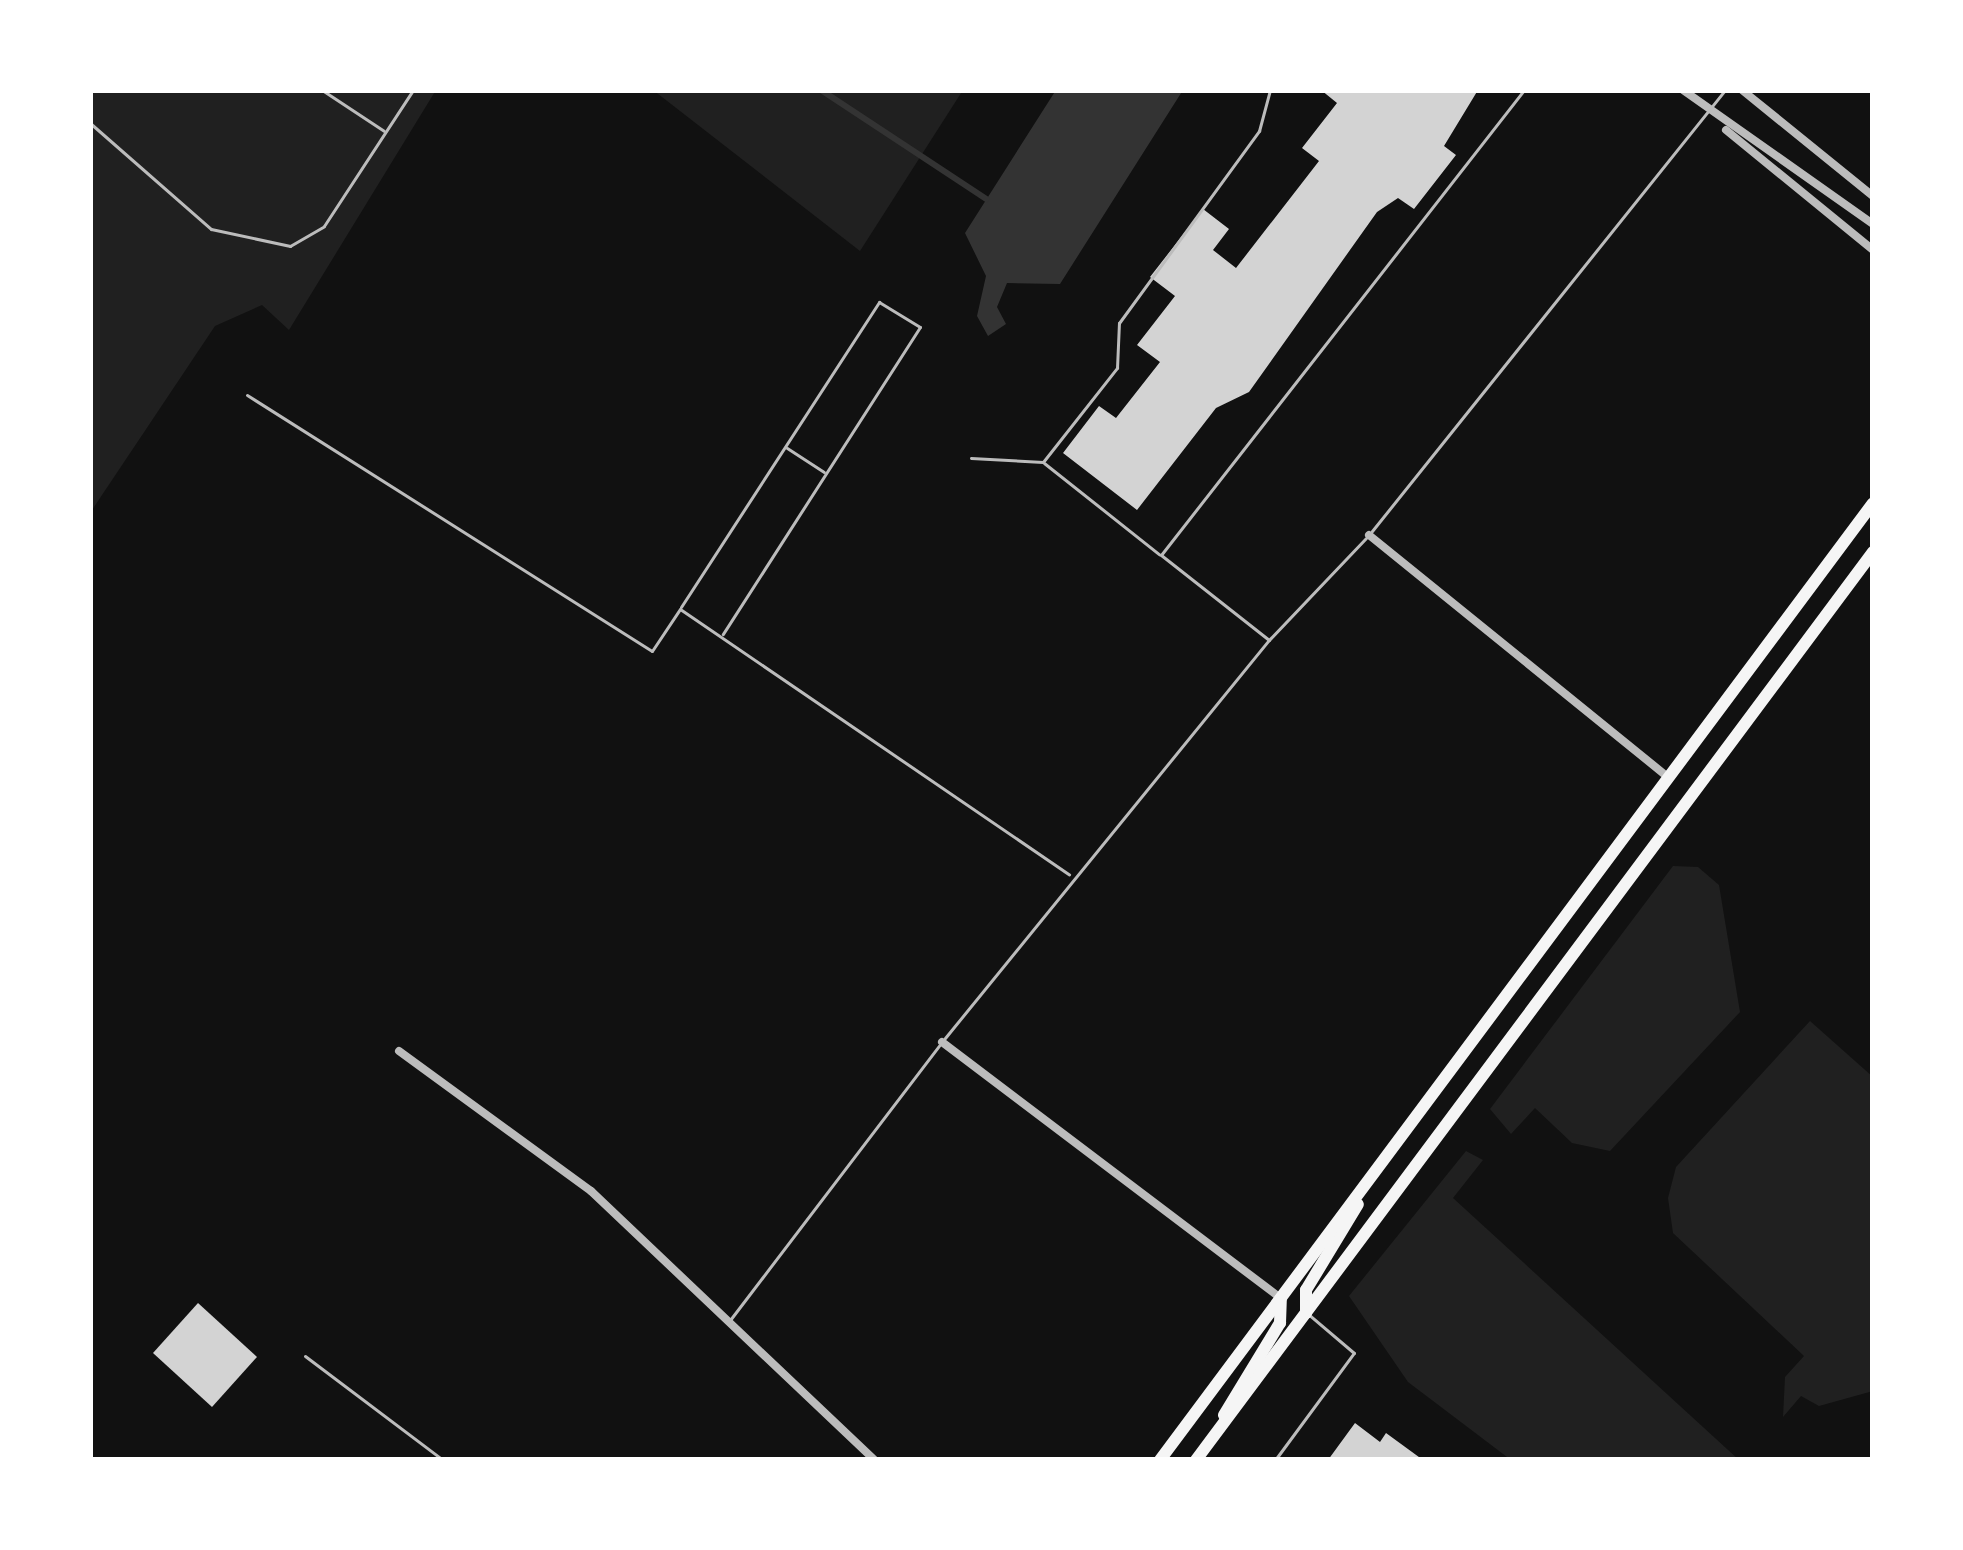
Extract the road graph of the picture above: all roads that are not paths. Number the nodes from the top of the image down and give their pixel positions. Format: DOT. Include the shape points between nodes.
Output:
graph roads {
  1 [pos="322,90"];
  2 [pos="413,90"];
  3 [pos="1270,90"];
  4 [pos="1524,90"];
  5 [pos="1683,90"];
  6 [pos="1725,90"];
  7 [pos="1742,90"];
  8 [pos="1708,111"];
  9 [pos="90,123"];
  10 [pos="386,132"];
  11 [pos="1873,196"];
  12 [pos="1873,224"];
  13 [pos="1873,250"];
  14 [pos="247,395"];
  15 [pos="785,447"];
  16 [pos="971,458"];
  17 [pos="1043,462"];
  18 [pos="826,473"];
  19 [pos="1873,502"];
  20 [pos="1369,535"];
  21 [pos="1873,552"];
  22 [pos="1161,555"];
  23 [pos="680,609"];
  24 [pos="722,636"];
  25 [pos="1269,640"];
  26 [pos="1667,776"];
  27 [pos="1069,874"];
  28 [pos="942,1042"];
  29 [pos="399,1051"];
  30 [pos="1379,1166"];
  31 [pos="1281,1298"];
  32 [pos="1306,1313"];
  33 [pos="729,1320"];
  34 [pos="304,1356"];
  35 [pos="1220,1428"];
  36 [pos="443,1460"];
  37 [pos="874,1460"];
  38 [pos="1160,1460"];
  39 [pos="1196,1460"];
  40 [pos="1275,1460"];
  1 -- 10 [label="lane"];
  2 -- 10 [label="lane"];
  3 -- 17 [label="lane" via="1259,131 1119,322 1117,368"];
  4 -- 22 [label="lane"];
  5 -- 8 [label="street"];
  6 -- 8 [label="lane"];
  7 -- 11 [label="street"];
  8 -- 12 [label="street"];
  8 -- 13 [label="street"];
  8 -- 20 [label="lane"];
  9 -- 10 [label="lane" via="211,230 273,246 324,226"];
  14 -- 23 [label="lane" via="652,651"];
  15 -- 18 [label="lane"];
  15 -- 18 [label="lane" via="879,302 920,326"];
  15 -- 23 [label="lane"];
  16 -- 17 [label="lane"];
  17 -- 22 [label="lane"];
  18 -- 24 [label="lane"];
  19 -- 26 [label="highway"];
  20 -- 25 [label="lane"];
  20 -- 26 [label="street"];
  21 -- 32 [label="highway"];
  22 -- 25 [label="lane"];
  23 -- 24 [label="lane"];
  24 -- 27 [label="lane"];
  25 -- 27 [label="lane"];
  26 -- 30 [label="highway"];
  27 -- 28 [label="lane"];
  28 -- 31 [label="street"];
  28 -- 33 [label="lane"];
  29 -- 33 [label="street" via="590,1191"];
  30 -- 31 [label="highway"];
  30 -- 32 [label="highway" via="1306,1290"];
  31 -- 35 [label="highway" via="1280,1323"];
  31 -- 38 [label="highway"];
  32 -- 35 [label="highway"];
  32 -- 40 [label="lane" via="1354,1353"];
  33 -- 37 [label="street"];
  34 -- 36 [label="lane"];
  35 -- 39 [label="highway"];
}
